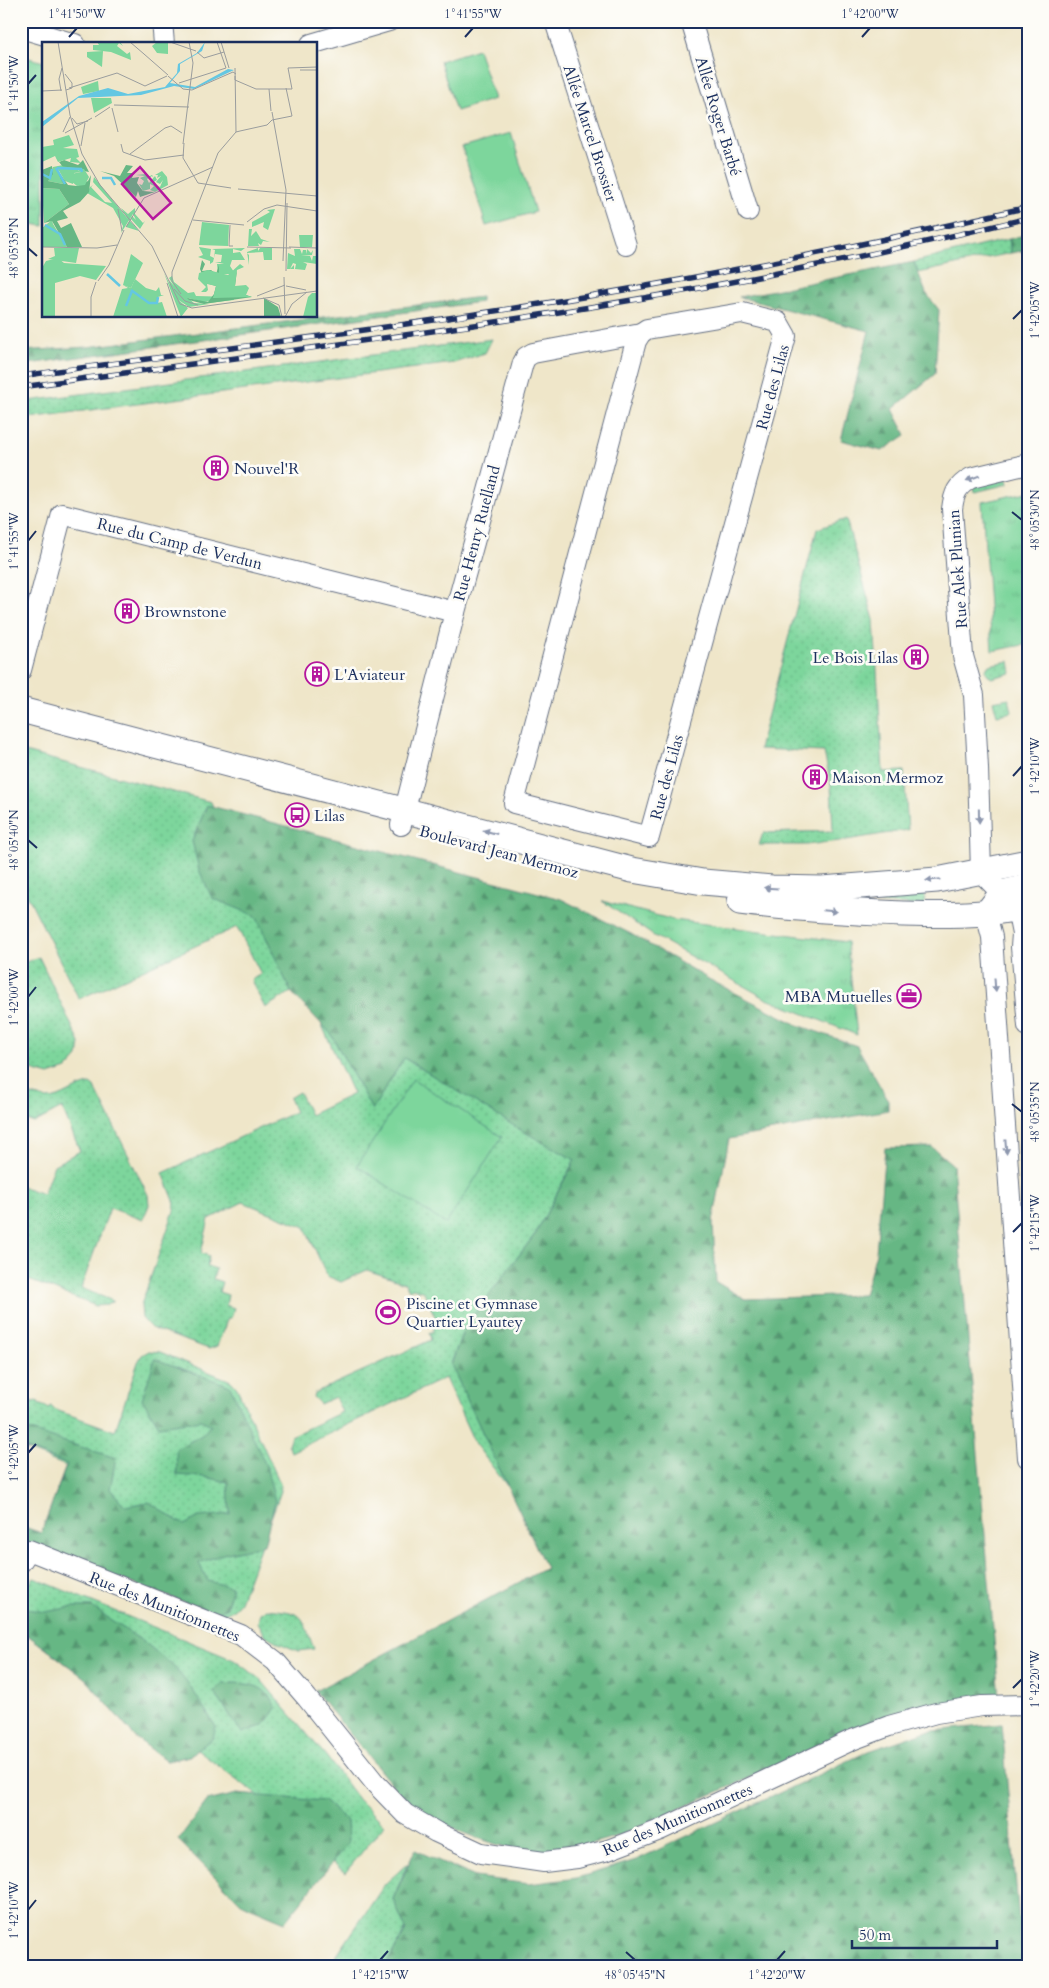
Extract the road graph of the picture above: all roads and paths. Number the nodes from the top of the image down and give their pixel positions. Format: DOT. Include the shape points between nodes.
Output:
graph roads {
  1 [pos="162,21"];
  2 [pos="389,21"];
  3 [pos="555,21"];
  4 [pos="691,21"];
  5 [pos="21,28"];
  6 [pos="68,42"];
  7 [pos="164,42"];
  8 [pos="318,42"];
  9 [pos="748,211"];
  10 [pos="626,245"];
  11 [pos="641,333"];
  12 [pos="1028,464"];
  13 [pos="455,612"];
  14 [pos="21,670"];
  15 [pos="21,710"];
  16 [pos="21,726"];
  17 [pos="403,817"];
  18 [pos="1028,862"];
  19 [pos="981,872"];
  20 [pos="1028,886"];
  21 [pos="1016,903"];
  22 [pos="986,914"];
  23 [pos="1028,1026"];
  24 [pos="1028,1458"];
  25 [pos="25,1556"];
  26 [pos="1028,1705"];
  1 -- 7 [label="street"];
  2 -- 8 [label="street"];
  3 -- 10 [label="street, Allée Marcel Brossier"];
  4 -- 9 [label="street, Allée Roger Barbé"];
  5 -- 6 [label="street"];
  11 -- 11 [label="street, Rue des Lilas" via="634,348 514,803 649,837 786,336 778,322 742,313 647,329"];
  11 -- 13 [label="street, Rue Henry Ruelland" via="546,350 526,358 519,373"];
  12 -- 19 [label="street, Rue Alek Plunian, one-way" via="971,478 955,492 952,509 964,666 974,695"];
  13 -- 14 [label="street, Rue du Camp de Verdun" via="62,514"];
  13 -- 17 [label="street, Rue Henry Ruelland"];
  15 -- 17 [label="main road, Boulevard Jean Mermoz"];
  16 -- 17 [label="main road, Boulevard Jean Mermoz"];
  19 -- 17 [label="main road, Boulevard Jean Mermoz, one-way" via="937,880 822,890 704,882 632,870"];
  17 -- 22 [label="main road, Boulevard Jean Mermoz, one-way" via="589,876 676,893 860,913"];
  18 -- 19 [label="main road, Boulevard Jean Mermoz"];
  19 -- 21 [label="street"];
  19 -- 22 [label="main road"];
  20 -- 21 [label="main road"];
  21 -- 22 [label="main road"];
  21 -- 23 [label="street" via="1022,934"];
  22 -- 24 [label="street, one-way" via="992,937"];
  25 -- 26 [label="street, Rue des Munitionnettes" via="241,1635 275,1661 375,1783 405,1814 481,1853 544,1862 608,1850 660,1830 852,1740 889,1726 936,1713"];
}
